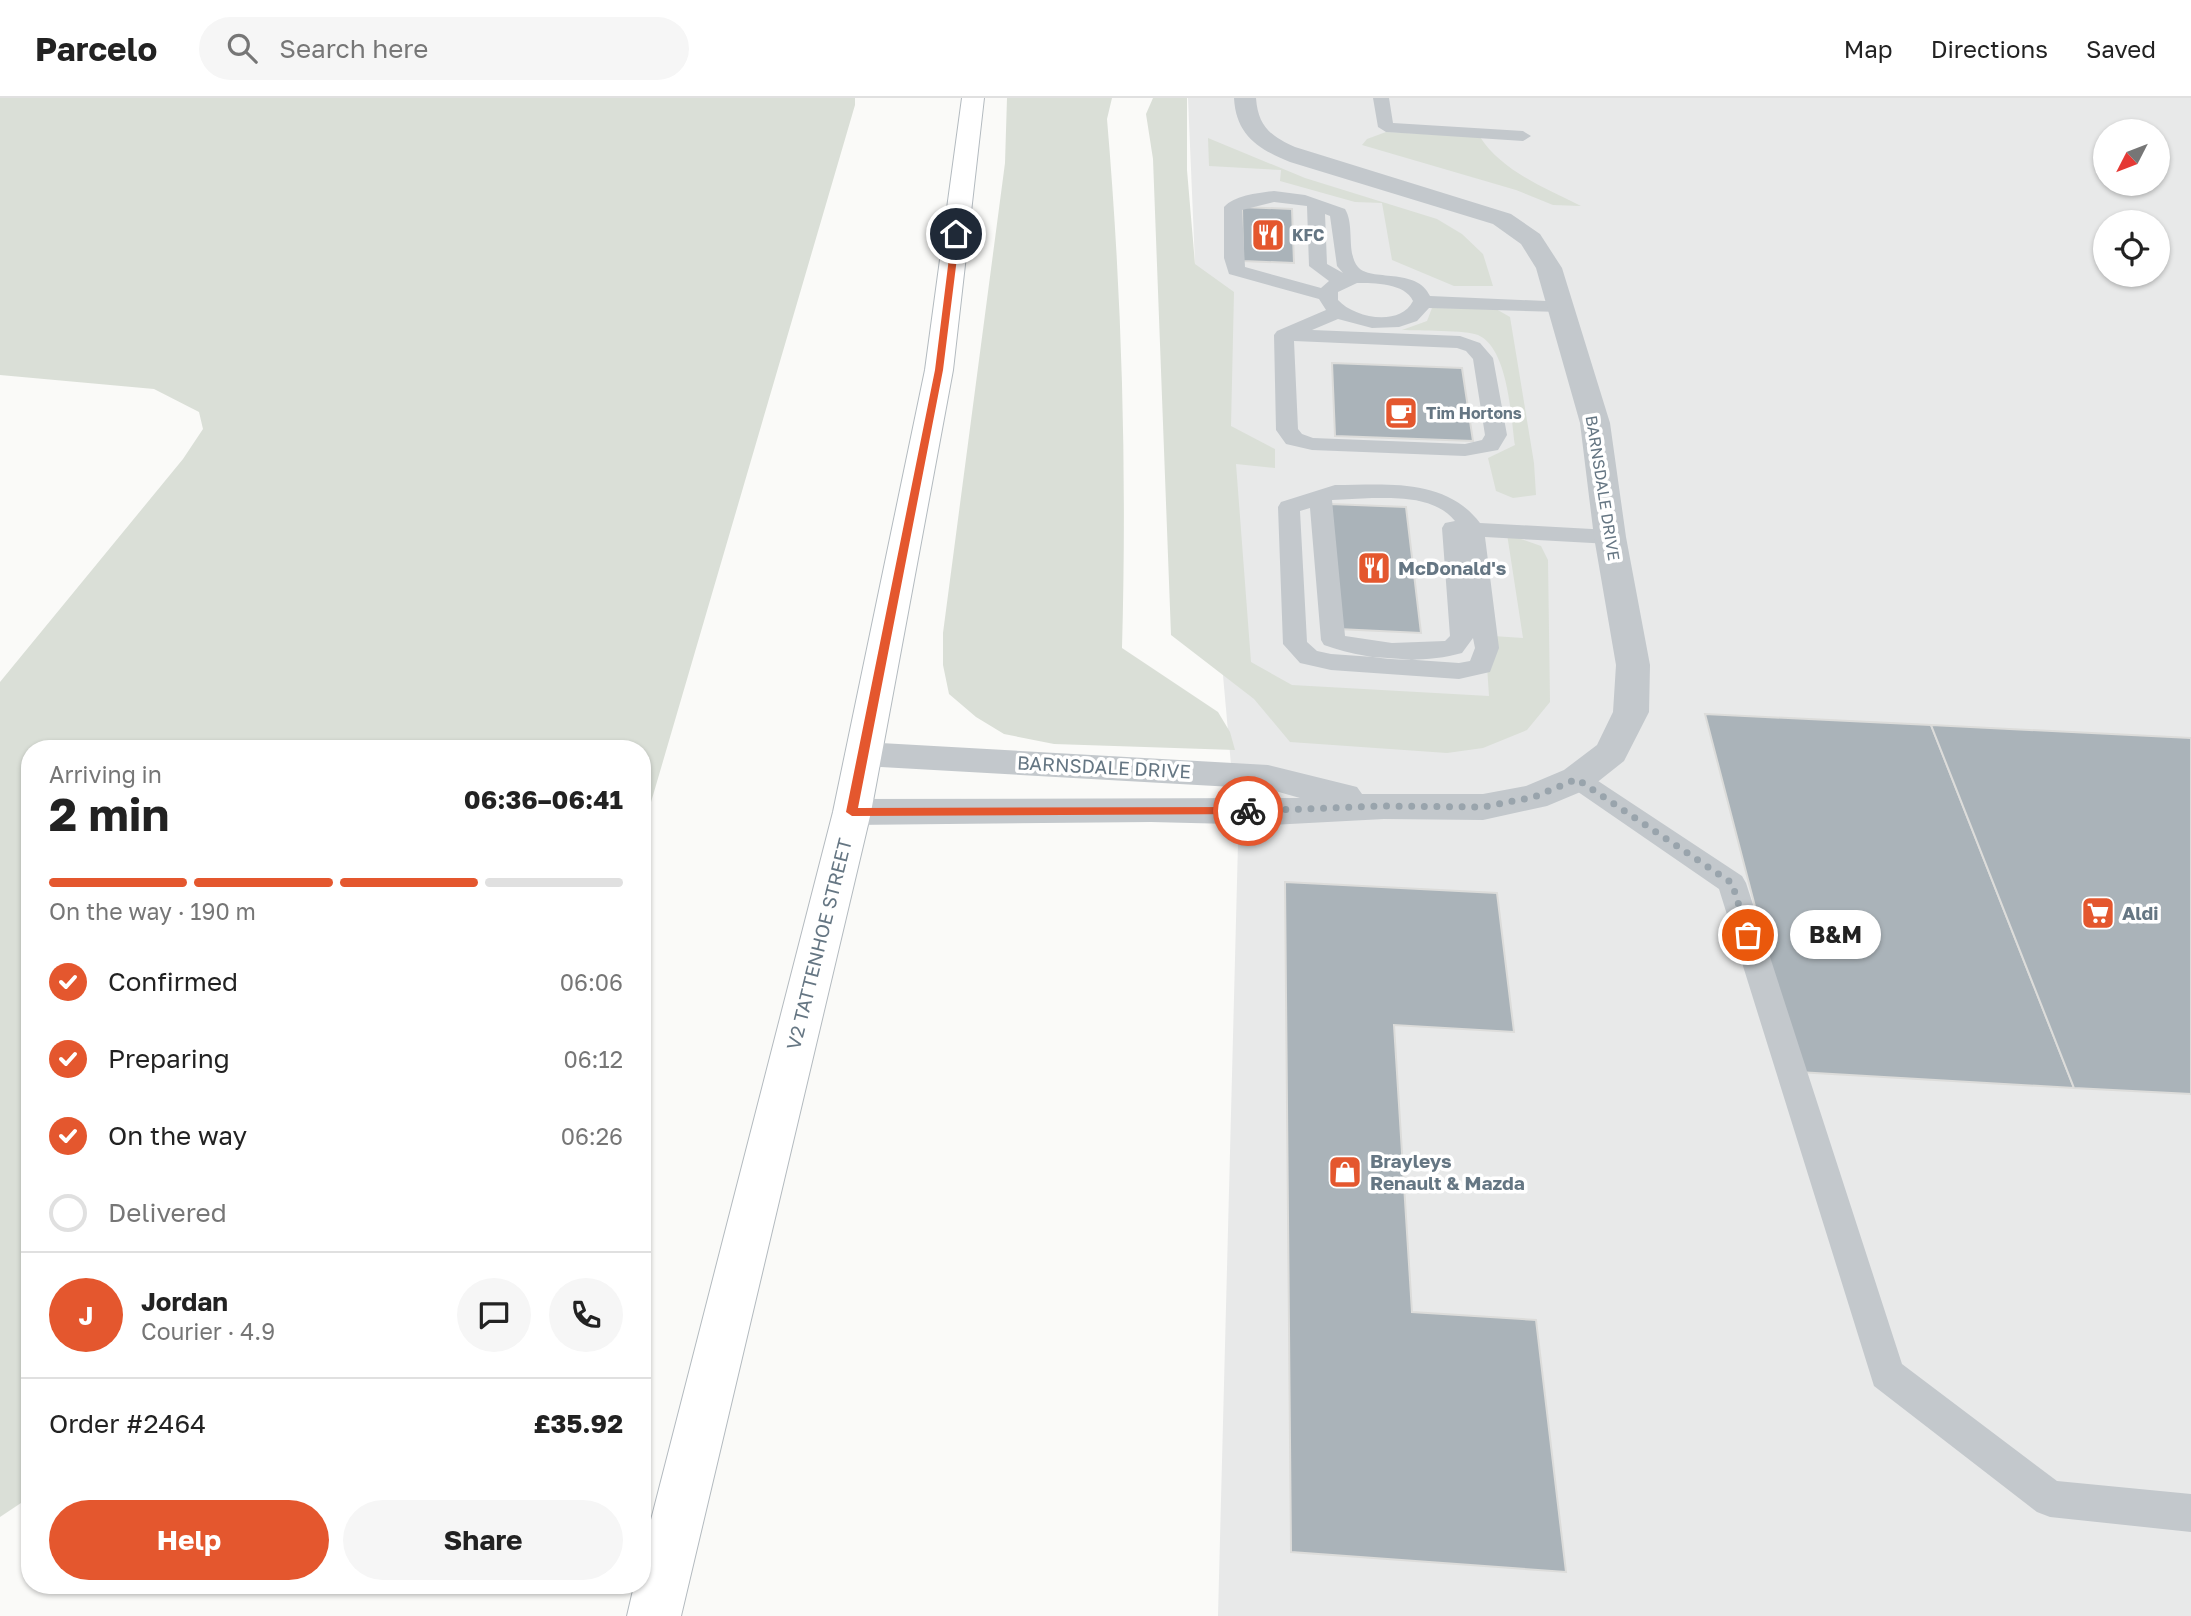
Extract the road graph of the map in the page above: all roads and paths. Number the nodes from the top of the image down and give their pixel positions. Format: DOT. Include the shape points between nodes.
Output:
graph roads {
  1 [pos="973,98"];
  2 [pos="1245,98"];
  3 [pos="1381,98"];
  4 [pos="1523,136"];
  5 [pos="1316,203"];
  6 [pos="1350,279"];
  7 [pos="1422,302"];
  8 [pos="1333,303"];
  9 [pos="1561,306"];
  10 [pos="1284,335"];
  11 [pos="1320,496"];
  12 [pos="1472,528"];
  13 [pos="1610,537"];
  14 [pos="863,754"];
  15 [pos="1577,779"];
  16 [pos="1384,806"];
  17 [pos="852,812"];
  18 [pos="2191,1513"];
  19 [pos="654,1616"];
  1 -- 14 [label="street, V2 TATTENHOE STREET" via="939,370"];
  2 -- 9 [label="street, BARNSDALE DRIVE" via="1245,114 1253,131 1272,146 1502,219 1531,239 1549,268"];
  3 -- 4 [label="lane" via="1386,127"];
  5 -- 6 [label="lane" via="1339,213"];
  5 -- 6 [label="lane" via="1318,266"];
  5 -- 8 [label="lane" via="1264,196 1233,207 1233,258 1236,270"];
  6 -- 7 [label="lane" via="1401,282 1419,294"];
  6 -- 8 [label="lane" via="1329,290"];
  7 -- 8 [label="lane" via="1412,316 1391,321 1366,321"];
  7 -- 9 [label="lane"];
  8 -- 10 [label="lane"];
  9 -- 13 [label="street, BARNSDALE DRIVE" via="1595,423"];
  10 -- 10 [label="lane" via="1287,430 1294,439 1312,444 1465,450 1490,445 1496,435 1483,358 1474,347 1460,341"];
  11 -- 12 [label="lane" via="1335,492 1424,494 1465,515"];
  11 -- 12 [label="lane" via="1333,640 1348,647 1453,648 1462,637 1453,528"];
  11 -- 12 [label="lane" via="1289,507 1295,644 1309,657 1331,662 1459,671 1481,666 1487,648"];
  12 -- 13 [label="lane"];
  13 -- 15 [label="street, BARNSDALE DRIVE" via="1633,665 1632,712 1611,752"];
  14 -- 16 [label="street, BARNSDALE DRIVE" via="1268,777"];
  14 -- 17 [label="street, V2 TATTENHOE STREET"];
  15 -- 16 [label="street, BARNSDALE DRIVE" via="1534,797 1483,807"];
  15 -- 18 [label="lane" via="1732,883 1887,1374 2050,1500"];
  16 -- 17 [label="street, BARNSDALE DRIVE" via="1270,812"];
  17 -- 19 [label="street, V2 TATTENHOE STREET"];
}
